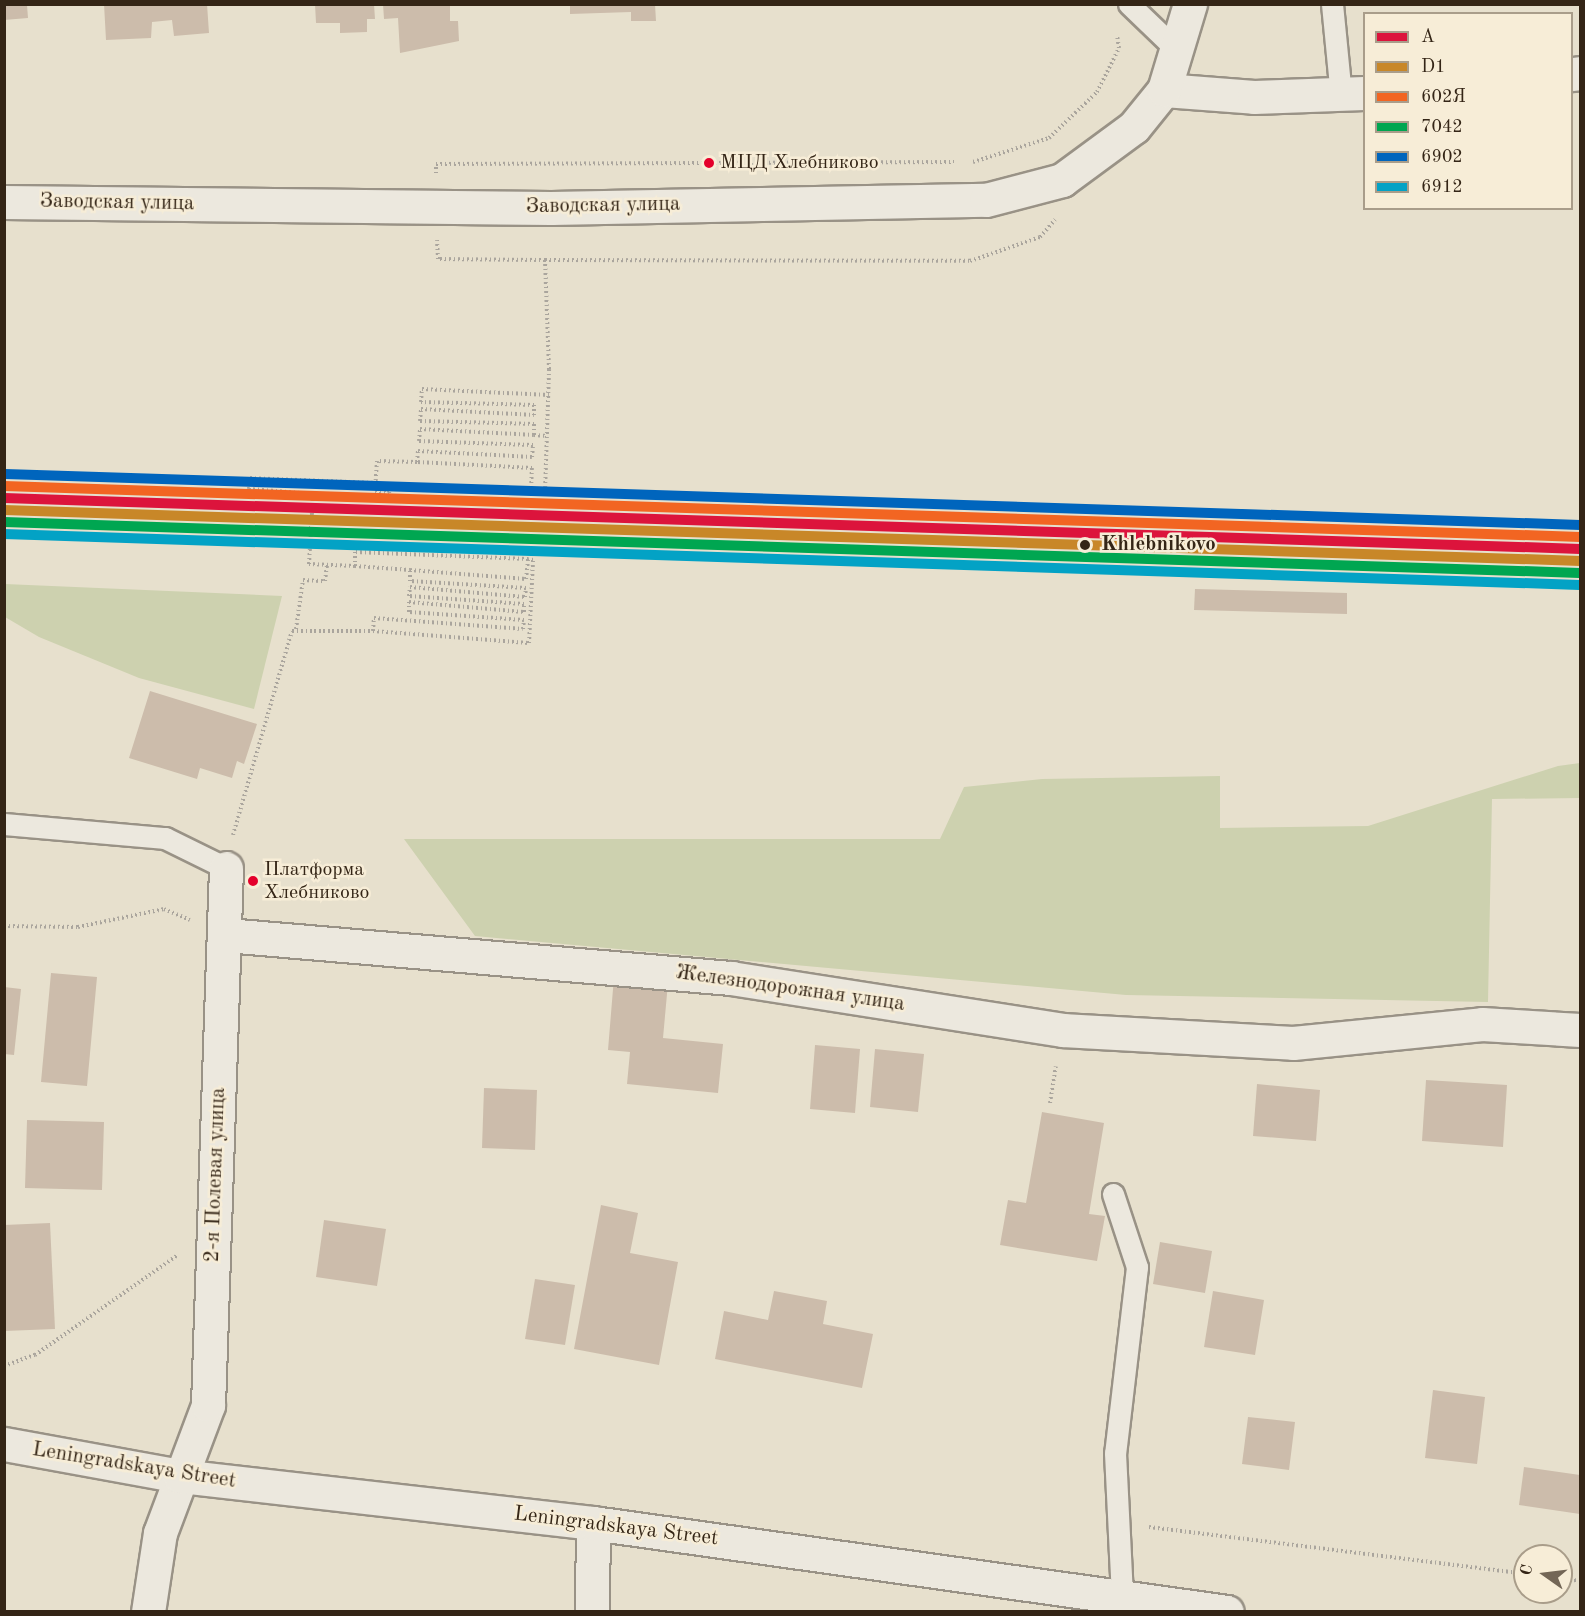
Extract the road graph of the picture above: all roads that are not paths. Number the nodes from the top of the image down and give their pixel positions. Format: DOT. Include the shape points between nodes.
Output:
graph roads {
  1 [pos="1129,4"];
  2 [pos="1190,4"];
  3 [pos="1332,4"];
  4 [pos="1178,51"];
  5 [pos="1164,90"];
  6 [pos="1353,94"];
  7 [pos="4,202"];
  8 [pos="4,824"];
  9 [pos="226,868"];
  10 [pos="226,935"];
  11 [pos="1581,1030"];
  12 [pos="1113,1194"];
  13 [pos="4,1444"];
  14 [pos="180,1476"];
  15 [pos="593,1522"];
  16 [pos="1121,1580"];
  17 [pos="1186,1608"];
  18 [pos="148,1611"];
  19 [pos="592,1611"];
  20 [pos="1227,1611"];
  1 -- 4 [label="lane"];
  2 -- 4 [label="street, Заводская улица"];
  3 -- 6 [label="lane"];
  4 -- 5 [label="street, Заводская улица"];
  5 -- 6 [label="street" via="1254,97"];
  5 -- 7 [label="street, Заводская улица" via="1134,127 1062,180 986,200 551,208"];
  8 -- 9 [label="lane" via="165,838"];
  9 -- 10 [label="street, 2-я Полевая улица"];
  10 -- 11 [label="street, Железнодорожная улица" via="731,978 1062,1030 1293,1043 1482,1024"];
  10 -- 14 [label="street, 2-я Полевая улица" via="208,1405 201,1433"];
  12 -- 16 [label="lane" via="1137,1267 1115,1453"];
  13 -- 14 [label="street, Leningradskaya Street"];
  14 -- 15 [label="street, Leningradskaya Street"];
  14 -- 18 [label="street, 2-я Полевая улица" via="160,1533"];
  15 -- 16 [label="street, Leningradskaya Street"];
  15 -- 19 [label="street"];
  16 -- 17 [label="street, Leningradskaya Street"];
  17 -- 20 [label="street, Leningradskaya Street"];
}
